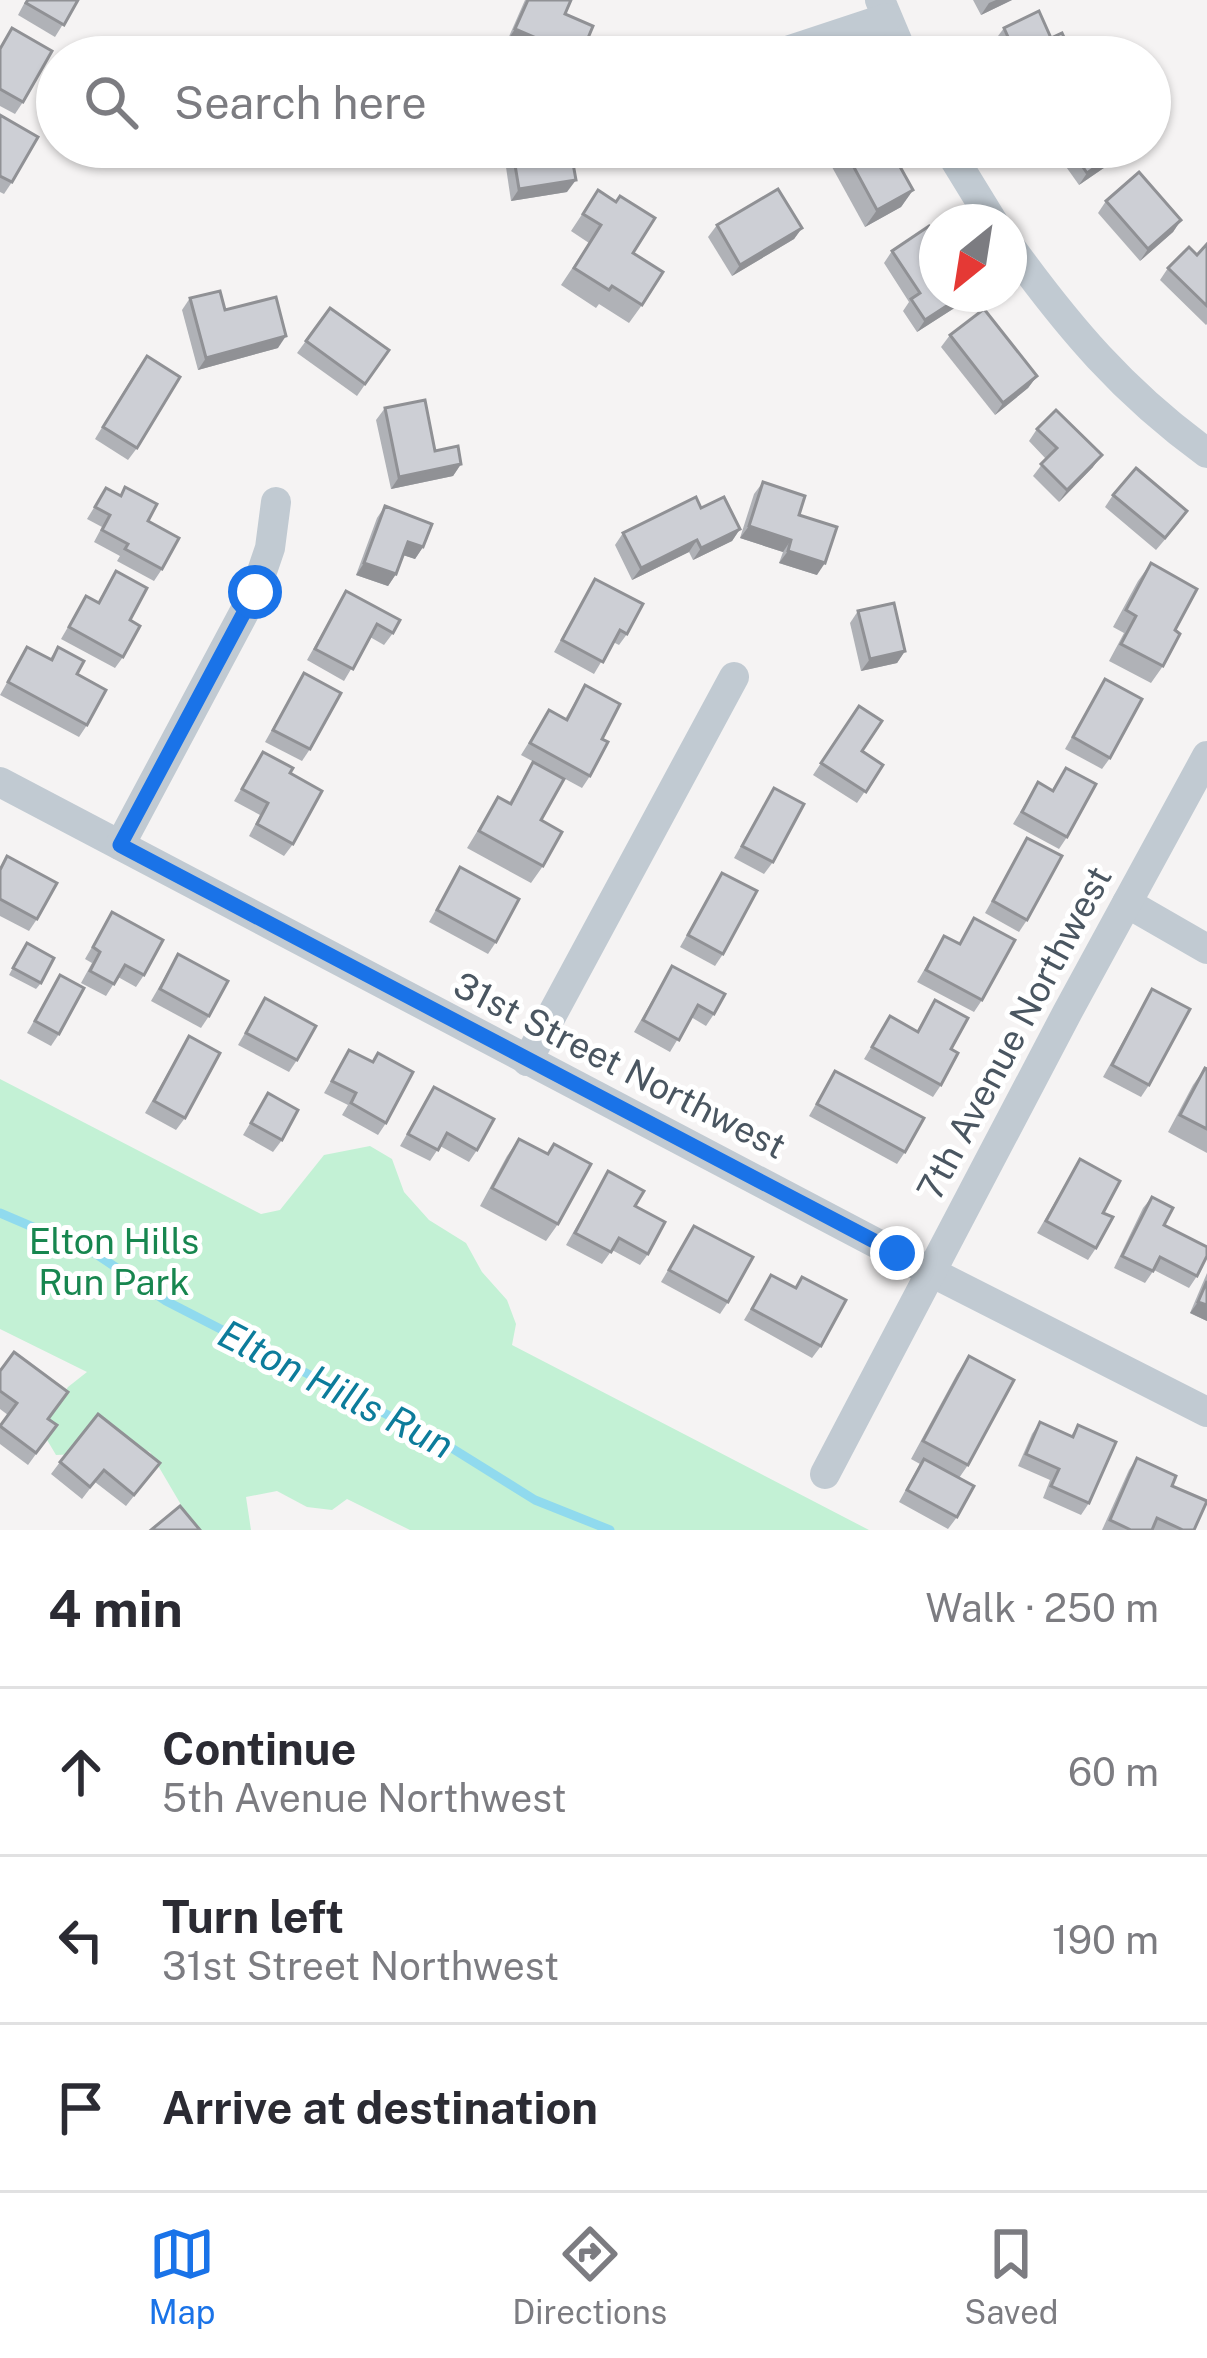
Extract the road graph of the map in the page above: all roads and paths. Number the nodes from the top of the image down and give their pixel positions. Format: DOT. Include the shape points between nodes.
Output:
graph roads {
  1 [pos="883,9"];
  2 [pos="819,36"];
  3 [pos="960,168"];
  4 [pos="981,204"];
  5 [pos="1027,270"];
  6 [pos="1207,453"];
  7 [pos="276,502"];
  8 [pos="734,677"];
  9 [pos="1207,757"];
  10 [pos="0,782"];
  11 [pos="120,845"];
  12 [pos="1126,903"];
  13 [pos="1207,949"];
  14 [pos="527,1061"];
  15 [pos="931,1272"];
  16 [pos="1207,1412"];
  17 [pos="825,1474"];
  1 -- 2 [label="street"];
  3 -- 4 [label="street"];
  5 -- 6 [label="street" via="1075,335"];
  7 -- 11 [label="street" via="255,592"];
  8 -- 14 [label="street"];
  9 -- 12 [label="street, 7th Avenue Northwest"];
  10 -- 11 [label="street, 31st Street Northwest"];
  11 -- 14 [label="street, 31st Street Northwest"];
  12 -- 13 [label="street"];
  12 -- 15 [label="street, 7th Avenue Northwest"];
  14 -- 15 [label="street, 31st Street Northwest"];
  15 -- 16 [label="street, 31st Street Northwest"];
  15 -- 17 [label="street, 7th Avenue Northwest"];
}
